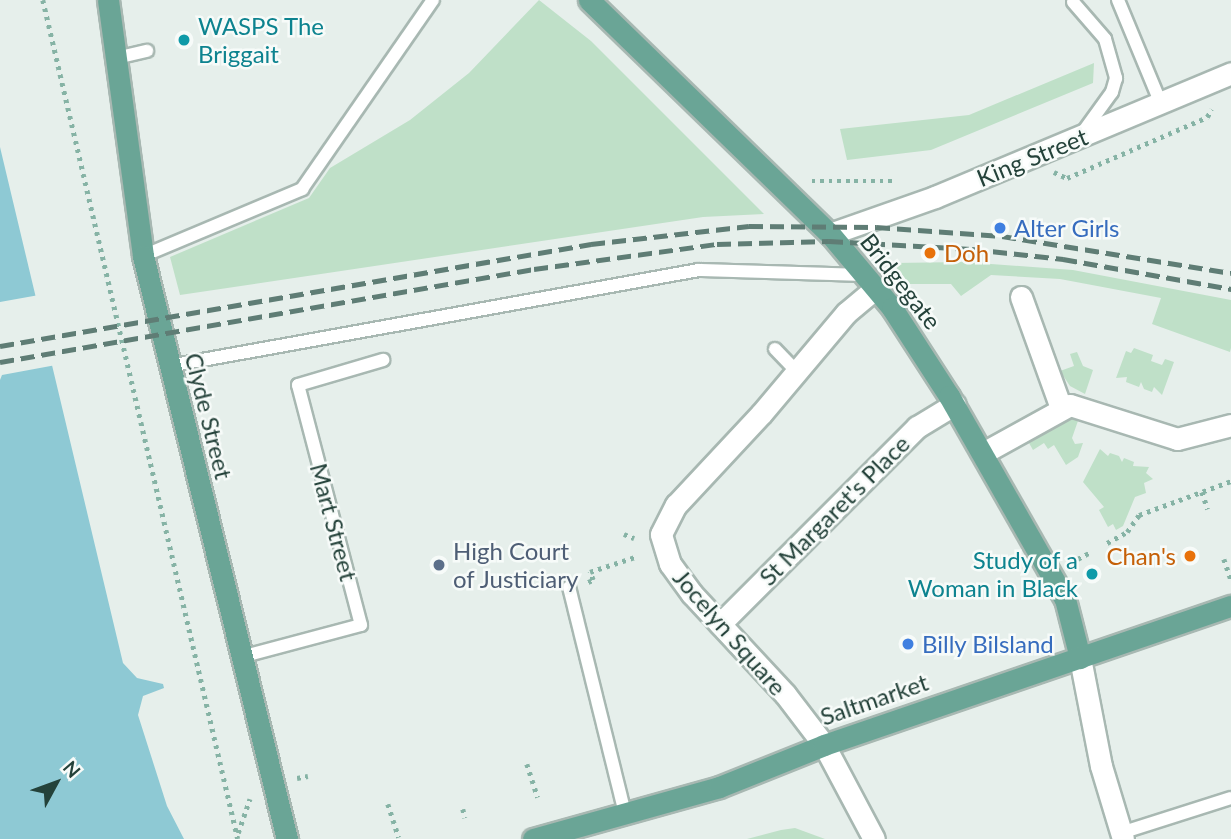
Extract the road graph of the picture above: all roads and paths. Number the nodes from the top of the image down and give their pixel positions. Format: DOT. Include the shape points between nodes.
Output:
graph roads {
  1 [pos="43,0"];
  2 [pos="108,0"];
  3 [pos="433,0"];
  4 [pos="589,0"];
  5 [pos="1118,0"];
  6 [pos="1073,2"];
  7 [pos="147,51"];
  8 [pos="116,58"];
  9 [pos="1231,73"];
  10 [pos="1218,98"];
  11 [pos="1161,104"];
  12 [pos="1078,138"];
  13 [pos="1044,152"];
  14 [pos="803,180"];
  15 [pos="905,181"];
  16 [pos="830,234"];
  17 [pos="143,256"];
  18 [pos="871,281"];
  19 [pos="1021,297"];
  20 [pos="775,349"];
  21 [pos="383,360"];
  22 [pos="169,366"];
  23 [pos="797,372"];
  24 [pos="955,404"];
  25 [pos="1061,408"];
  26 [pos="1231,425"];
  27 [pos="983,453"];
  28 [pos="1231,481"];
  29 [pos="1202,492"];
  30 [pos="1208,509"];
  31 [pos="624,534"];
  32 [pos="634,538"];
  33 [pos="1107,543"];
  34 [pos="635,557"];
  35 [pos="1224,559"];
  36 [pos="1231,579"];
  37 [pos="574,586"];
  38 [pos="1231,606"];
  39 [pos="720,624"];
  40 [pos="242,657"];
  41 [pos="1080,658"];
  42 [pos="824,745"];
  43 [pos="527,764"];
  44 [pos="251,795"];
  45 [pos="538,797"];
  46 [pos="1231,798"];
  47 [pos="388,804"];
  48 [pos="463,809"];
  49 [pos="625,813"];
  50 [pos="465,818"];
  51 [pos="1122,836"];
  52 [pos="237,837"];
  53 [pos="399,837"];
  54 [pos="287,839"];
  55 [pos="533,839"];
  56 [pos="874,839"];
  1 -- 52 [label="path"];
  2 -- 8 [label="main road, Clyde Street"];
  3 -- 17 [label="lane" via="302,190"];
  4 -- 16 [label="main road, Bridgegate"];
  5 -- 11 [label="lane"];
  6 -- 12 [label="lane" via="1105,39 1116,79 1112,92"];
  7 -- 8 [label="lane"];
  8 -- 17 [label="main road, Clyde Street"];
  9 -- 11 [label="street, King Street"];
  10 -- 13 [label="path" via="1207,117 1067,178 1057,176"];
  11 -- 12 [label="street, King Street"];
  12 -- 13 [label="street, King Street"];
  13 -- 16 [label="street, King Street"];
  14 -- 15 [label="path" via="836,184"];
  16 -- 18 [label="main road, Bridgegate"];
  17 -- 22 [label="main road, Clyde Street"];
  18 -- 22 [label="lane" via="699,270"];
  18 -- 23 [label="street"];
  18 -- 24 [label="main road, Bridgegate"];
  19 -- 25 [label="street"];
  20 -- 23 [label="lane"];
  21 -- 40 [label="lane, Mart Street" via="298,385 361,625"];
  22 -- 40 [label="main road, Clyde Street"];
  23 -- 39 [label="street, Jocelyn Square" via="668,514 661,534 681,581"];
  24 -- 27 [label="main road, Bridgegate"];
  24 -- 39 [label="street, St Margaret's Place" via="917,426"];
  25 -- 26 [label="street" via="1083,406 1177,439"];
  25 -- 27 [label="street"];
  27 -- 41 [label="main road, Bridgegate" via="1065,599"];
  28 -- 29 [label="path"];
  29 -- 30 [label="path"];
  29 -- 33 [label="path" via="1139,515 1127,532"];
  31 -- 32 [label="path"];
  34 -- 37 [label="path" via="590,572 593,580"];
  35 -- 36 [label="path"];
  37 -- 49 [label="lane"];
  38 -- 41 [label="main road, Saltmarket"];
  39 -- 42 [label="street, Jocelyn Square" via="785,694"];
  40 -- 54 [label="main road, Clyde Street"];
  41 -- 42 [label="main road, Saltmarket"];
  41 -- 51 [label="street" via="1101,766"];
  42 -- 49 [label="main road, Saltmarket" via="738,780"];
  42 -- 56 [label="street, Jocelyn Square"];
  43 -- 45 [label="path"];
  44 -- 52 [label="path"];
  46 -- 51 [label="lane"];
  47 -- 53 [label="path"];
  48 -- 50 [label="path"];
  49 -- 55 [label="main road, Saltmarket"];
}
